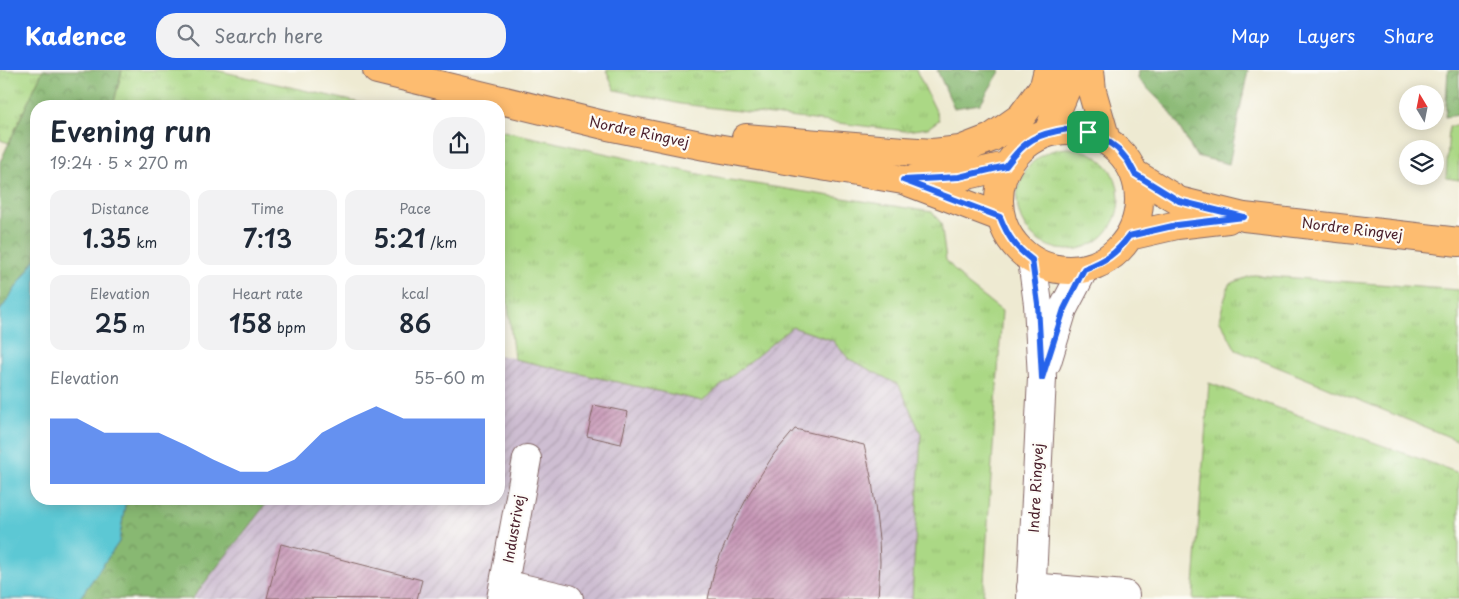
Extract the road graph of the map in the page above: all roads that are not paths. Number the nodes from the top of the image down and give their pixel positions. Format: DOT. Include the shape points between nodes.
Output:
graph roads {
  1 [pos="377,70"];
  2 [pos="1048,70"];
  3 [pos="1072,70"];
  4 [pos="1090,70"];
  5 [pos="501,100"];
  6 [pos="505,101"];
  7 [pos="608,126"];
  8 [pos="1048,132"];
  9 [pos="1106,140"];
  10 [pos="1006,166"];
  11 [pos="1135,174"];
  12 [pos="903,180"];
  13 [pos="1000,217"];
  14 [pos="1244,217"];
  15 [pos="1129,236"];
  16 [pos="1459,242"];
  17 [pos="1032,260"];
  18 [pos="1084,269"];
  19 [pos="1042,378"];
  20 [pos="527,458"];
  21 [pos="503,592"];
  22 [pos="1031,593"];
  23 [pos="1125,595"];
  24 [pos="569,599"];
  1 -- 5 [label="main road, Nordre Ringvej"];
  2 -- 7 [label="main road" via="1044,86 1021,118 991,138 960,150 903,151"];
  3 -- 8 [label="main road"];
  4 -- 9 [label="main road" via="1092,91"];
  6 -- 7 [label="main road, Nordre Ringvej"];
  7 -- 12 [label="main road, Nordre Ringvej" via="714,148"];
  8 -- 9 [label="main road" via="1068,129 1088,132"];
  8 -- 10 [label="main road" via="1031,140"];
  9 -- 11 [label="main road" via="1118,149"];
  10 -- 12 [label="main road, Nordre Ringvej" via="959,177"];
  10 -- 13 [label="main road" via="1000,182"];
  11 -- 14 [label="main road, Nordre Ringvej" via="1179,201"];
  11 -- 15 [label="main road" via="1139,206"];
  12 -- 13 [label="main road, Nordre Ringvej"];
  13 -- 17 [label="main road" via="1012,242"];
  14 -- 15 [label="main road, Nordre Ringvej" via="1177,225"];
  14 -- 16 [label="main road, Nordre Ringvej"];
  15 -- 18 [label="main road" via="1110,257"];
  17 -- 18 [label="main road" via="1048,267"];
  17 -- 19 [label="street, Indre Ringvej"];
  18 -- 19 [label="street, Indre Ringvej" via="1064,309"];
  19 -- 22 [label="street, Indre Ringvej"];
  20 -- 21 [label="street, Industrivej"];
  21 -- 24 [label="street"];
  22 -- 23 [label="street"];
}
